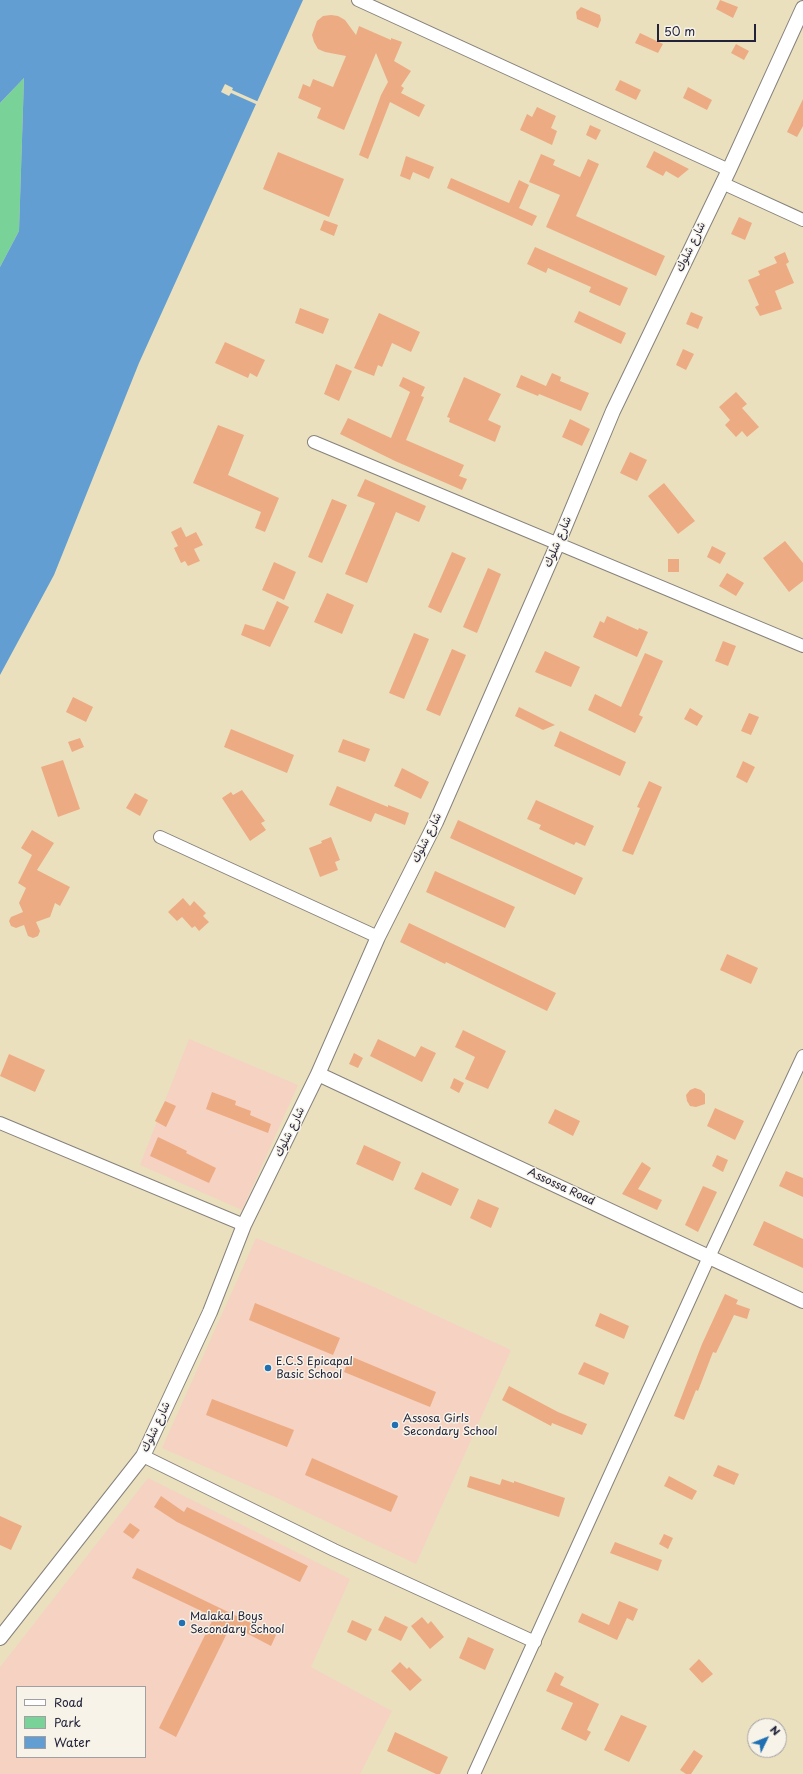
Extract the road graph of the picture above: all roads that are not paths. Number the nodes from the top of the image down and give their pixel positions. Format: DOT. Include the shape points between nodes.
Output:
graph roads {
  1 [pos="358,0"];
  2 [pos="803,8"];
  3 [pos="729,170"];
  4 [pos="722,183"];
  5 [pos="803,220"];
  6 [pos="314,442"];
  7 [pos="558,543"];
  8 [pos="803,646"];
  9 [pos="160,837"];
  10 [pos="378,937"];
  11 [pos="803,1056"];
  12 [pos="318,1074"];
  13 [pos="0,1123"];
  14 [pos="244,1225"];
  15 [pos="709,1257"];
  16 [pos="803,1301"];
  17 [pos="143,1456"];
  18 [pos="0,1638"];
  19 [pos="535,1642"];
  20 [pos="474,1774"];
  1 -- 3 [label="street"];
  2 -- 3 [label="street, شارع شلوك"];
  3 -- 4 [label="street, شارع شلوك"];
  4 -- 5 [label="street"];
  4 -- 7 [label="street, شارع شلوك" via="613,411"];
  6 -- 7 [label="street"];
  7 -- 8 [label="street"];
  7 -- 10 [label="street, شارع شلوك" via="436,822"];
  9 -- 10 [label="street"];
  10 -- 12 [label="street, شارع شلوك"];
  11 -- 15 [label="street"];
  12 -- 14 [label="street, شارع شلوك"];
  12 -- 15 [label="street, Assossa Road"];
  13 -- 14 [label="street"];
  14 -- 17 [label="street, شارع شلوك" via="210,1312"];
  15 -- 16 [label="street, Assossa Road"];
  15 -- 19 [label="street"];
  17 -- 18 [label="street, شارع شلوك"];
  17 -- 19 [label="street" via="334,1550"];
  19 -- 20 [label="street"];
}
